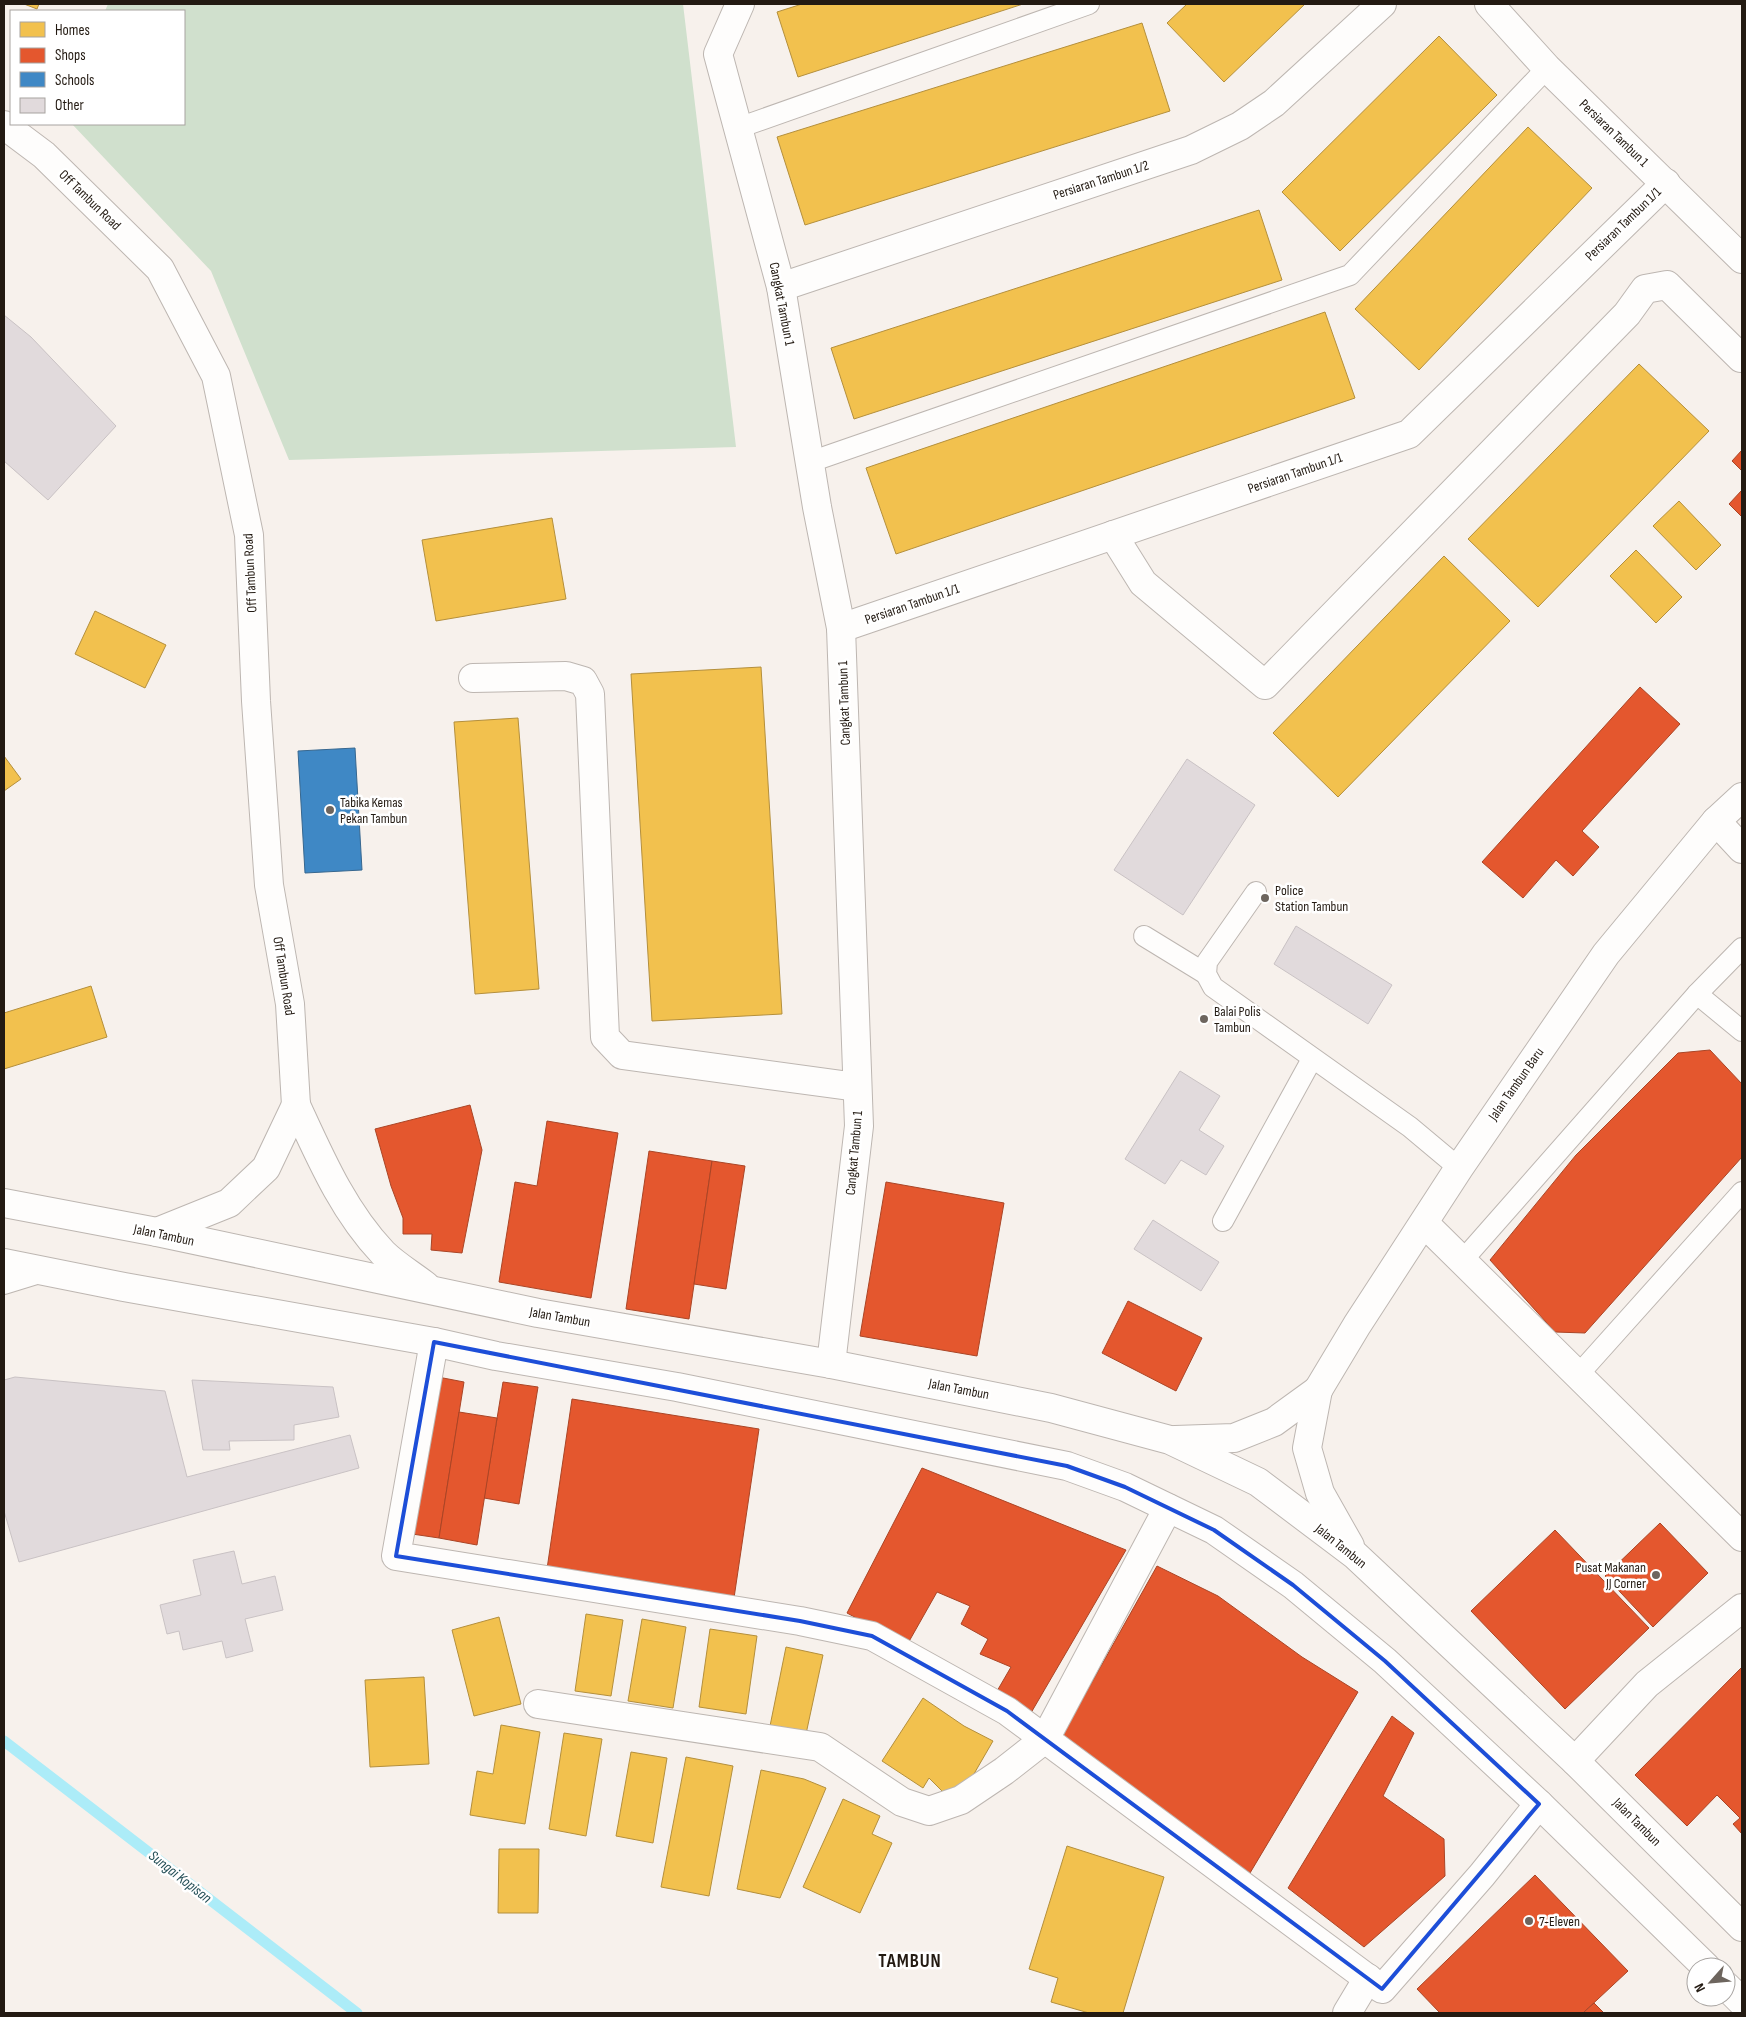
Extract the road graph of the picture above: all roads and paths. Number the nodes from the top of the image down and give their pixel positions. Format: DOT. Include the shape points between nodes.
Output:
graph roads {
  1 [pos="740,4"];
  2 [pos="1089,4"];
  3 [pos="1382,4"];
  4 [pos="1489,4"];
  5 [pos="1547,68"];
  6 [pos="4,125"];
  7 [pos="738,128"];
  8 [pos="1666,182"];
  9 [pos="1742,259"];
  10 [pos="780,287"];
  11 [pos="1741,358"];
  12 [pos="810,462"];
  13 [pos="1113,535"];
  14 [pos="841,628"];
  15 [pos="473,678"];
  16 [pos="1742,798"];
  17 [pos="1716,822"];
  18 [pos="1742,849"];
  19 [pos="1256,892"];
  20 [pos="1144,936"];
  21 [pos="1742,948"];
  22 [pos="1206,974"];
  23 [pos="1697,994"];
  24 [pos="1742,1031"];
  25 [pos="1312,1059"];
  26 [pos="857,1087"];
  27 [pos="296,1105"];
  28 [pos="1459,1168"];
  29 [pos="1742,1192"];
  30 [pos="4,1204"];
  31 [pos="1223,1221"];
  32 [pos="1424,1223"];
  33 [pos="157,1232"];
  34 [pos="1462,1261"];
  35 [pos="4,1264"];
  36 [pos="45,1272"];
  37 [pos="4,1284"];
  38 [pos="429,1289"];
  39 [pos="434,1342"];
  40 [pos="831,1364"];
  41 [pos="1578,1375"];
  42 [pos="1318,1390"];
  43 [pos="1170,1440"];
  44 [pos="1168,1508"];
  45 [pos="1742,1537"];
  46 [pos="1355,1555"];
  47 [pos="1742,1608"];
  48 [pos="538,1704"];
  49 [pos="1045,1739"];
  50 [pos="1575,1760"];
  51 [pos="1539,1804"];
  52 [pos="1742,1927"];
  53 [pos="1696,1957"];
  54 [pos="1368,1978"];
  55 [pos="1347,2013"];
  1 -- 7 [label="street, Cangkat Tambun 1" via="718,54"];
  2 -- 7 [label="lane"];
  3 -- 10 [label="street, Persiaran Tambun 1/2" via="1274,103 1240,126 1200,146"];
  4 -- 5 [label="street, Persiaran Tambun 1"];
  5 -- 8 [label="street, Persiaran Tambun 1"];
  5 -- 12 [label="lane" via="1350,275"];
  6 -- 27 [label="street, Off Tambun Road" via="44,155 160,269 216,376 249,534 256,701 269,885 290,1004"];
  7 -- 10 [label="street, Cangkat Tambun 1"];
  8 -- 9 [label="street, Persiaran Tambun 1"];
  8 -- 13 [label="street, Persiaran Tambun 1/1" via="1409,434"];
  10 -- 12 [label="street, Cangkat Tambun 1"];
  11 -- 13 [label="street" via="1667,285 1645,288 1627,314 1265,685 1143,583"];
  12 -- 14 [label="street, Cangkat Tambun 1"];
  13 -- 14 [label="street, Persiaran Tambun 1/1"];
  14 -- 26 [label="street, Cangkat Tambun 1"];
  15 -- 26 [label="street" via="566,676 583,681 590,694 605,1038 622,1055"];
  16 -- 17 [label="street, Jalan Tambun Baru"];
  17 -- 18 [label="street"];
  17 -- 28 [label="street, Jalan Tambun Baru" via="1606,954"];
  19 -- 22 [label="lane" via="1208,962"];
  20 -- 22 [label="lane"];
  21 -- 23 [label="lane"];
  22 -- 25 [label="lane" via="1213,987"];
  23 -- 24 [label="lane"];
  23 -- 34 [label="lane"];
  25 -- 28 [label="lane" via="1410,1127"];
  25 -- 31 [label="lane"];
  26 -- 40 [label="street, Cangkat Tambun 1" via="859,1126"];
  27 -- 33 [label="street" via="266,1168 229,1203"];
  27 -- 38 [label="street" via="329,1175 354,1215 384,1253"];
  28 -- 32 [label="street, Jalan Tambun Baru"];
  29 -- 41 [label="lane"];
  30 -- 33 [label="street, Jalan Tambun"];
  32 -- 34 [label="street"];
  32 -- 42 [label="street, Jalan Tambun Baru"];
  33 -- 38 [label="street, Jalan Tambun" via="258,1256"];
  34 -- 41 [label="street"];
  35 -- 36 [label="street"];
  36 -- 37 [label="lane"];
  36 -- 39 [label="street"];
  38 -- 40 [label="street, Jalan Tambun" via="538,1314"];
  39 -- 44 [label="street" via="677,1387 1067,1466"];
  39 -- 49 [label="street" via="396,1556 800,1620 872,1636 1007,1711"];
  40 -- 43 [label="street, Jalan Tambun" via="1051,1408"];
  41 -- 45 [label="street"];
  42 -- 43 [label="street" via="1274,1422 1234,1438"];
  42 -- 46 [label="street" via="1307,1448 1320,1493"];
  43 -- 46 [label="street, Jalan Tambun" via="1258,1482"];
  44 -- 49 [label="street"];
  44 -- 51 [label="street" via="1214,1530 1292,1585 1385,1661"];
  46 -- 50 [label="street, Jalan Tambun"];
  47 -- 50 [label="street" via="1647,1684"];
  48 -- 49 [label="street" via="820,1747 902,1802 929,1811 961,1800"];
  49 -- 54 [label="street"];
  50 -- 52 [label="street, Jalan Tambun"];
  51 -- 53 [label="street"];
  51 -- 54 [label="street" via="1382,1989"];
  54 -- 55 [label="street"];
}
